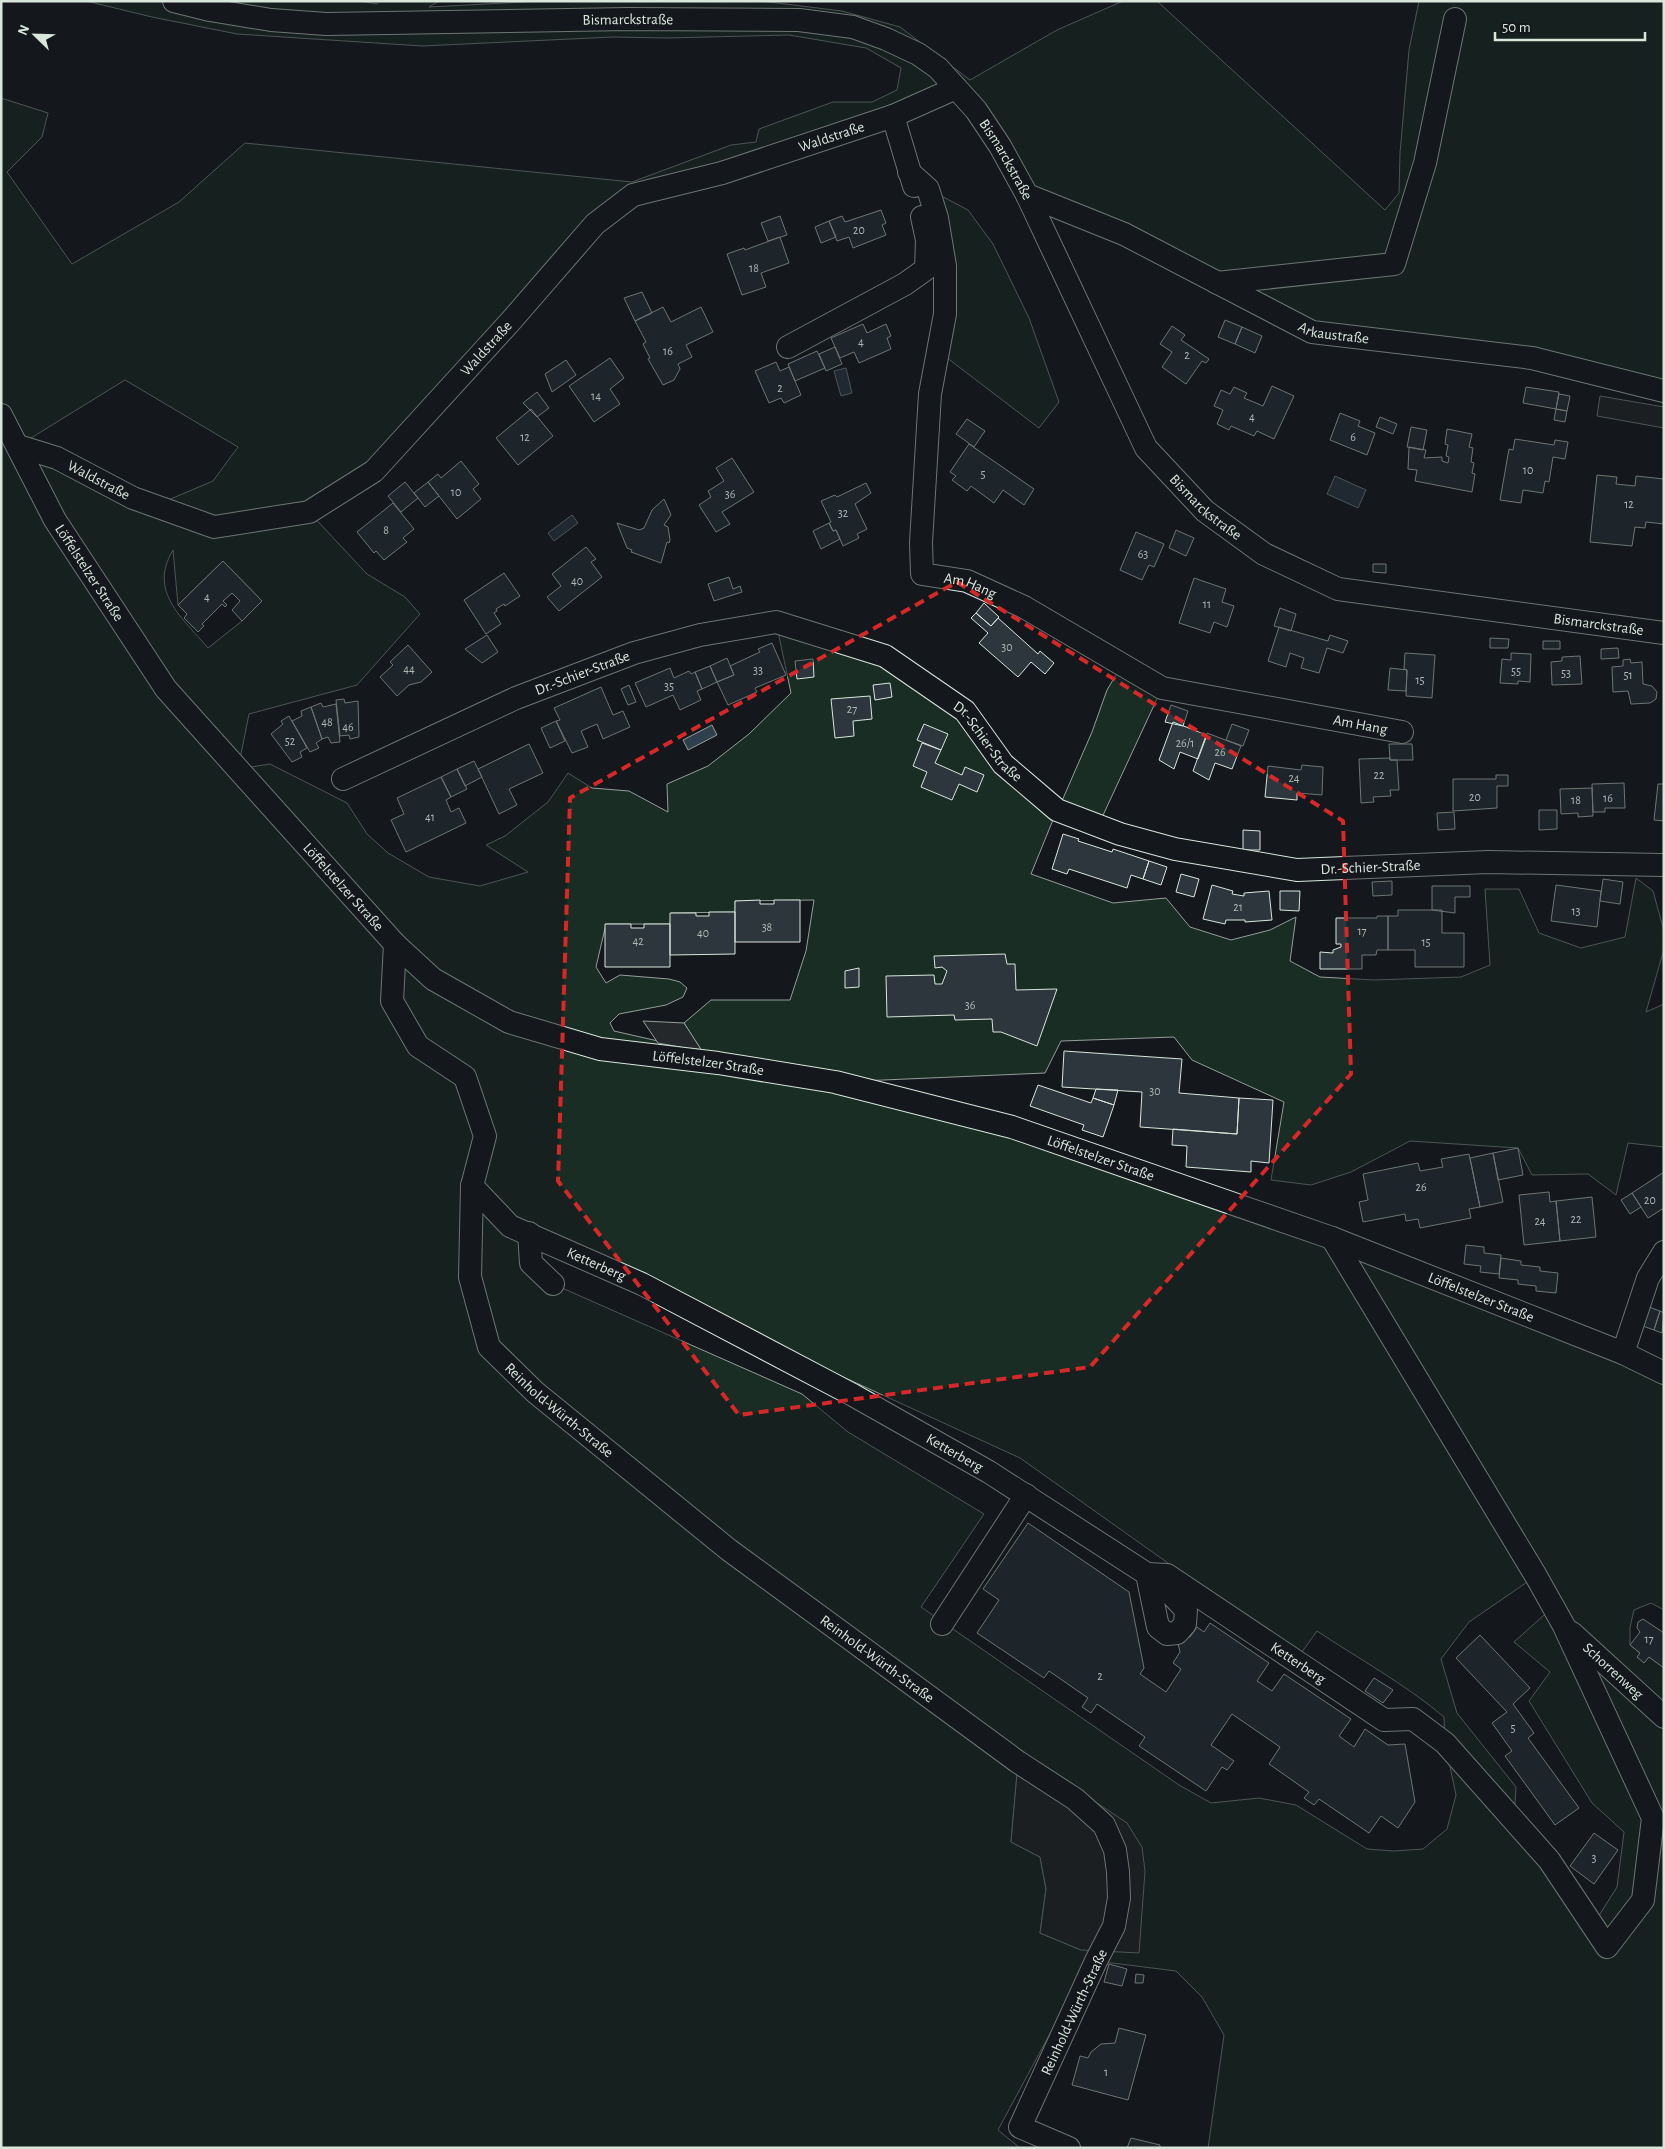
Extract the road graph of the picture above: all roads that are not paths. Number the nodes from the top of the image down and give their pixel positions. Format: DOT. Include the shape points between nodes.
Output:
graph roads {
  1 [pos="174,1"];
  2 [pos="1455,18"];
  3 [pos="956,88"];
  4 [pos="893,116"];
  5 [pos="909,172"];
  6 [pos="1027,195"];
  7 [pos="1217,284"];
  8 [pos="788,347"];
  9 [pos="1664,391"];
  10 [pos="1,415"];
  11 [pos="18,446"];
  12 [pos="1664,633"];
  13 [pos="1402,732"];
  14 [pos="343,779"];
  15 [pos="1664,864"];
  16 [pos="395,944"];
  17 [pos="472,1186"];
  18 [pos="529,1233"];
  19 [pos="1332,1238"];
  20 [pos="1664,1252"];
  21 [pos="553,1284"];
  22 [pos="1623,1353"];
  23 [pos="1664,1372"];
  24 [pos="1026,1495"];
  25 [pos="942,1624"];
  26 [pos="1564,1626"];
  27 [pos="1664,1717"];
  28 [pos="1069,2148"];
  1 -- 3 [label="street, Bismarckstraße" via="271,20 326,24 705,19 828,22 853,27 918,54 938,68"];
  2 -- 7 [label="street" via="1425,163 1394,264"];
  3 -- 4 [label="street, Waldstraße"];
  3 -- 6 [label="street, Bismarckstraße" via="976,110 1000,146"];
  4 -- 5 [label="street"];
  4 -- 11 [label="street, Waldstraße" via="722,172 634,195 594,224 374,472 309,512 214,527 134,498 57,458"];
  5 -- 8 [label="street" via="927,240 926,270"];
  5 -- 13 [label="street, Am Hang" via="928,189 946,266 945,314 930,394 922,574 967,581 1024,607 1162,688"];
  6 -- 7 [label="street, Arkaustraße" via="1124,234"];
  6 -- 12 [label="street, Bismarckstraße" via="1146,448 1205,511 1264,554 1338,589"];
  7 -- 9 [label="street, Arkaustraße" via="1312,332 1532,358"];
  10 -- 11 [label="street, Löffelstelzer Straße"];
  11 -- 16 [label="street, Löffelstelzer Straße" via="55,520 166,689"];
  14 -- 15 [label="street, Dr.-Schier-Straße" via="516,698 634,653 700,635 776,622 885,656 965,711 1003,764 1057,810 1120,834 1175,849 1297,870 1488,862"];
  16 -- 17 [label="street" via="392,1001 418,1046 465,1077 485,1136"];
  16 -- 19 [label="street, Löffelstelzer Straße" via="432,979 509,1022 600,1049 718,1063 835,1082 1012,1127"];
  17 -- 18 [label="street, Ketterberg" via="510,1226"];
  17 -- 28 [label="street, Reinhold-Würth-Straße" via="470,1277 489,1348 536,1392 730,1550 1018,1762 1075,1799 1104,1825 1115,1850 1118,1872 1119,1898 1114,1926 1020,2127"];
  18 -- 21 [label="street" via="531,1263"];
  18 -- 24 [label="street, Ketterberg" via="642,1284 845,1390"];
  19 -- 22 [label="street, Löffelstelzer Straße"];
  19 -- 26 [label="street, Ketterberg"];
  20 -- 22 [label="street" via="1648,1278"];
  22 -- 23 [label="street, Löffelstelzer Straße"];
  24 -- 25 [label="street"];
  24 -- 26 [label="street, Ketterberg" via="1147,1574 1167,1575 1384,1720 1414,1719 1445,1743 1549,1860 1607,1947 1643,1900 1653,1818"];
  26 -- 27 [label="street, Schorrenweg"];
}
